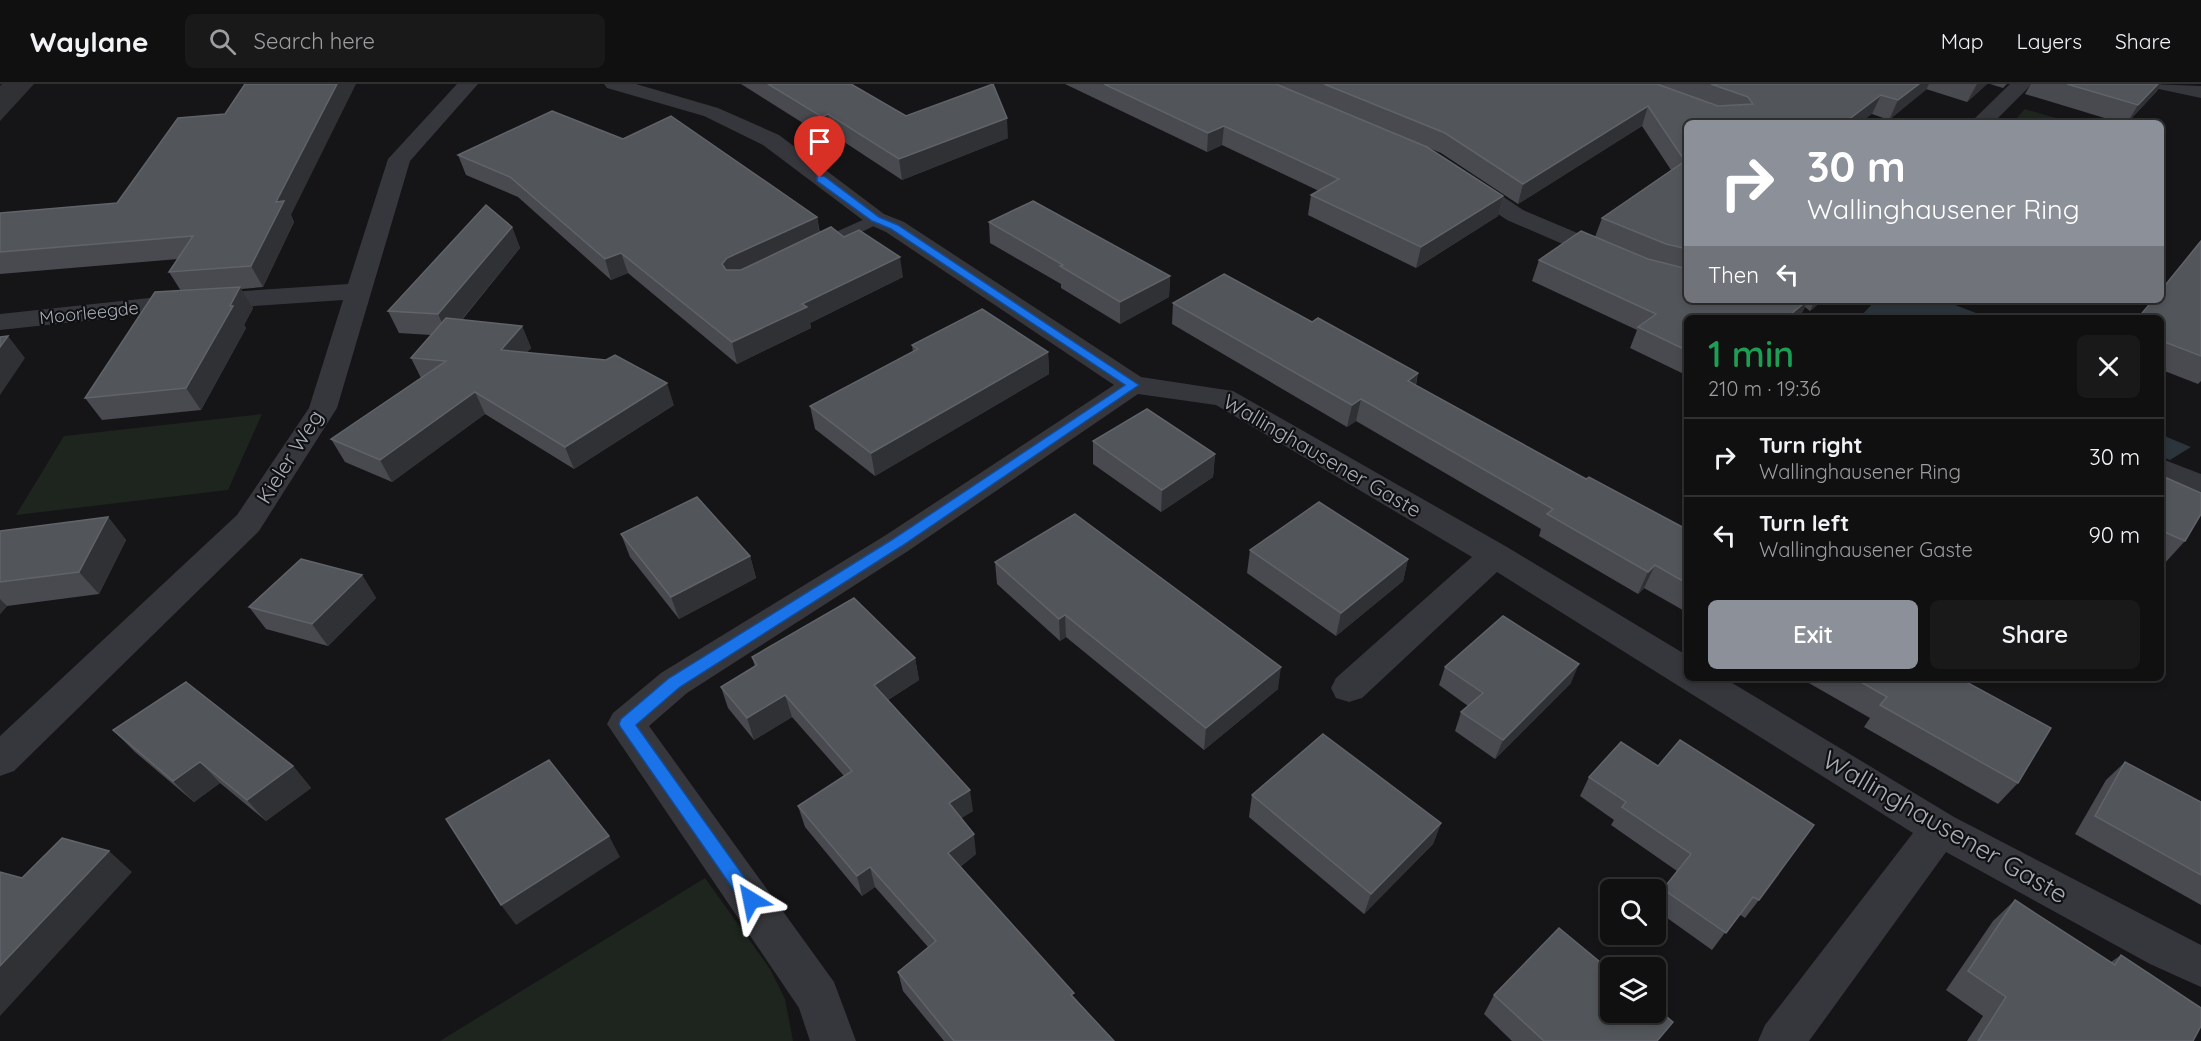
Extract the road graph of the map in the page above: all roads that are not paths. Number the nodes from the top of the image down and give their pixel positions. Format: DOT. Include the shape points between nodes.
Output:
graph roads {
  1 [pos="468,84"];
  2 [pos="614,84"];
  3 [pos="2022,84"];
  4 [pos="2160,84"];
  5 [pos="2201,92"];
  6 [pos="1984,120"];
  7 [pos="1441,166"];
  8 [pos="876,219"];
  9 [pos="802,254"];
  10 [pos="1684,281"];
  11 [pos="358,291"];
  12 [pos="0,322"];
  13 [pos="1133,385"];
  14 [pos="2164,471"];
  15 [pos="2201,486"];
  16 [pos="1495,555"];
  17 [pos="1684,672"];
  18 [pos="1700,681"];
  19 [pos="1349,688"];
  20 [pos="0,760"];
  21 [pos="1940,829"];
  22 [pos="2201,966"];
  23 [pos="833,1041"];
  24 [pos="1781,1041"];
  1 -- 11 [label="street, Kieler Weg" via="399,159"];
  2 -- 8 [label="street, Wallinghausener Gaste" via="711,112 771,140"];
  3 -- 6 [label="street"];
  4 -- 5 [label="street"];
  7 -- 10 [label="street" via="1515,214 1650,273"];
  8 -- 9 [label="lane"];
  8 -- 13 [label="street, Wallinghausener Gaste" via="894,227"];
  11 -- 12 [label="street, Moorleegde" via="168,304"];
  11 -- 20 [label="street, Kieler Weg" via="323,408 248,523"];
  13 -- 16 [label="street, Wallinghausener Gaste" via="1223,396"];
  13 -- 23 [label="street" via="897,543 674,683 626,724 818,997"];
  14 -- 15 [label="street"];
  16 -- 17 [label="street, Wallinghausener Gaste"];
  16 -- 19 [label="street"];
  18 -- 21 [label="street, Wallinghausener Gaste"];
  21 -- 22 [label="street, Wallinghausener Gaste"];
  21 -- 24 [label="street"];
}
